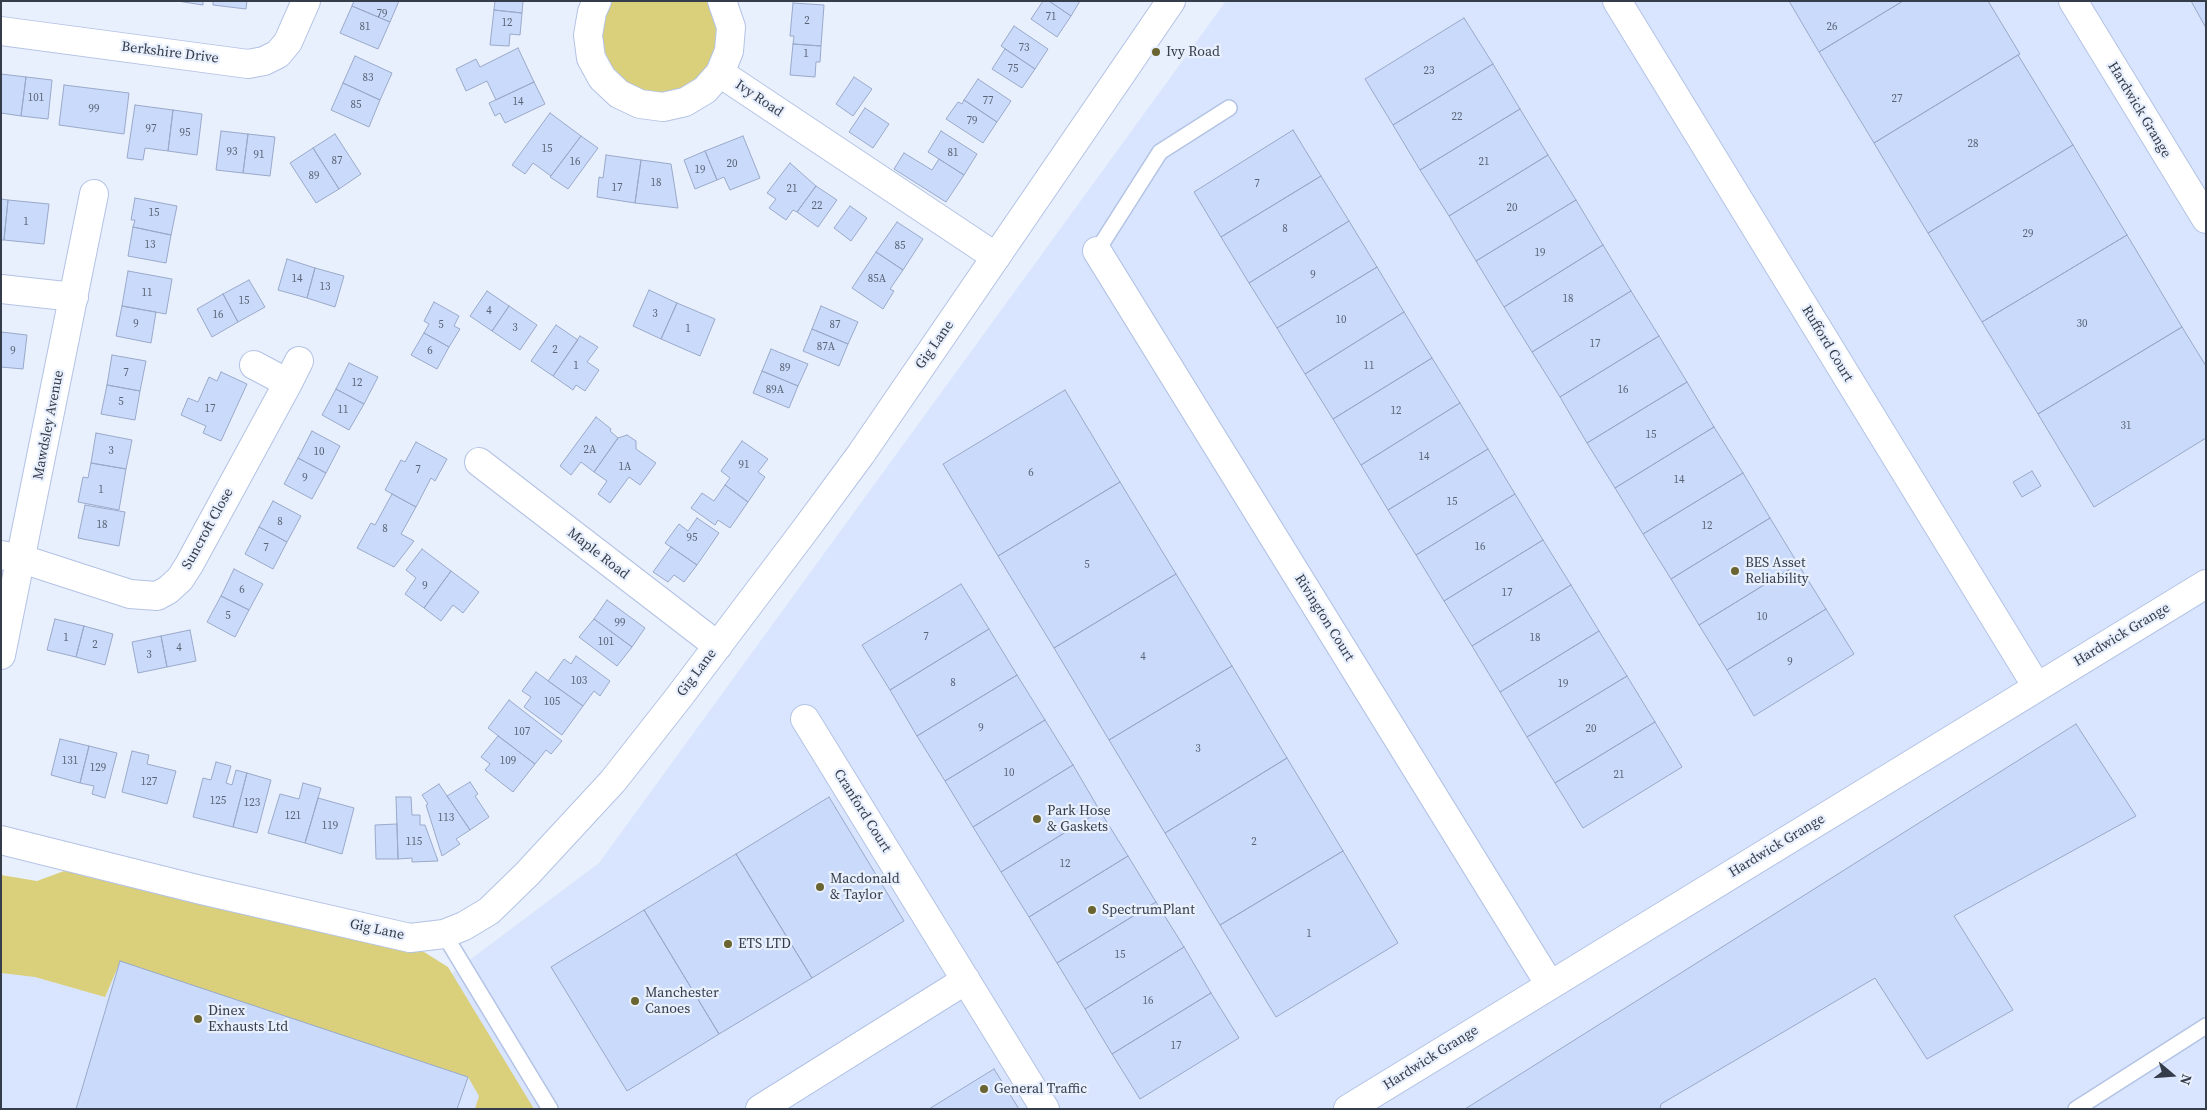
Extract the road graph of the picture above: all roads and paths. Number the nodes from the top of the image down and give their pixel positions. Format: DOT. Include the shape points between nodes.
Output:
graph roads {
  1 [pos="306,1"];
  2 [pos="598,1"];
  3 [pos="722,1"];
  4 [pos="1171,1"];
  5 [pos="1617,1"];
  6 [pos="2073,1"];
  7 [pos="1,31"];
  8 [pos="720,73"];
  9 [pos="1229,108"];
  10 [pos="94,194"];
  11 [pos="2206,219"];
  12 [pos="1097,251"];
  13 [pos="996,257"];
  14 [pos="1,289"];
  15 [pos="74,297"];
  16 [pos="254,365"];
  17 [pos="479,462"];
  18 [pos="12,557"];
  19 [pos="2206,584"];
  20 [pos="718,646"];
  21 [pos="1,655"];
  22 [pos="2037,687"];
  23 [pos="805,718"];
  24 [pos="1,840"];
  25 [pos="444,934"];
  26 [pos="966,980"];
  27 [pos="1550,985"];
  28 [pos="2206,1026"];
  29 [pos="1377,1102"];
  30 [pos="550,1109"];
  31 [pos="760,1109"];
  32 [pos="1045,1109"];
  33 [pos="1348,1109"];
  34 [pos="2076,1109"];
  1 -- 7 [label="street, Berkshire Drive" via="288,42 278,54 248,64"];
  2 -- 8 [label="street, Ivy Road" via="592,12 588,35 591,58 602,78 619,94 640,104 663,107 685,102 705,90"];
  3 -- 8 [label="street, Ivy Road" via="731,27 729,51"];
  4 -- 13 [label="street, Gig Lane"];
  5 -- 22 [label="street, Rufford Court"];
  6 -- 11 [label="street, Hardwick Grange"];
  8 -- 13 [label="street, Ivy Road"];
  9 -- 12 [label="lane" via="1160,152"];
  10 -- 15 [label="street, Mawdsley Avenue"];
  12 -- 27 [label="street, Rivington Court"];
  13 -- 20 [label="street, Gig Lane" via="861,454"];
  14 -- 15 [label="street"];
  15 -- 18 [label="street, Mawdsley Avenue"];
  16 -- 18 [label="street, Suncroft Close" via="293,372 189,566 168,590 157,596 130,594"];
  17 -- 20 [label="street, Maple Road"];
  18 -- 21 [label="street, Mawdsley Avenue"];
  19 -- 22 [label="street, Hardwick Grange"];
  20 -- 25 [label="street, Gig Lane" via="613,781 527,874 489,911"];
  22 -- 27 [label="street, Hardwick Grange"];
  23 -- 26 [label="street, Cranford Court"];
  24 -- 25 [label="street, Gig Lane" via="410,938"];
  25 -- 30 [label="lane"];
  26 -- 31 [label="street"];
  26 -- 32 [label="street, Cranford Court"];
  27 -- 29 [label="street, Hardwick Grange"];
  28 -- 34 [label="lane"];
  29 -- 33 [label="street, Hardwick Grange"];
}
